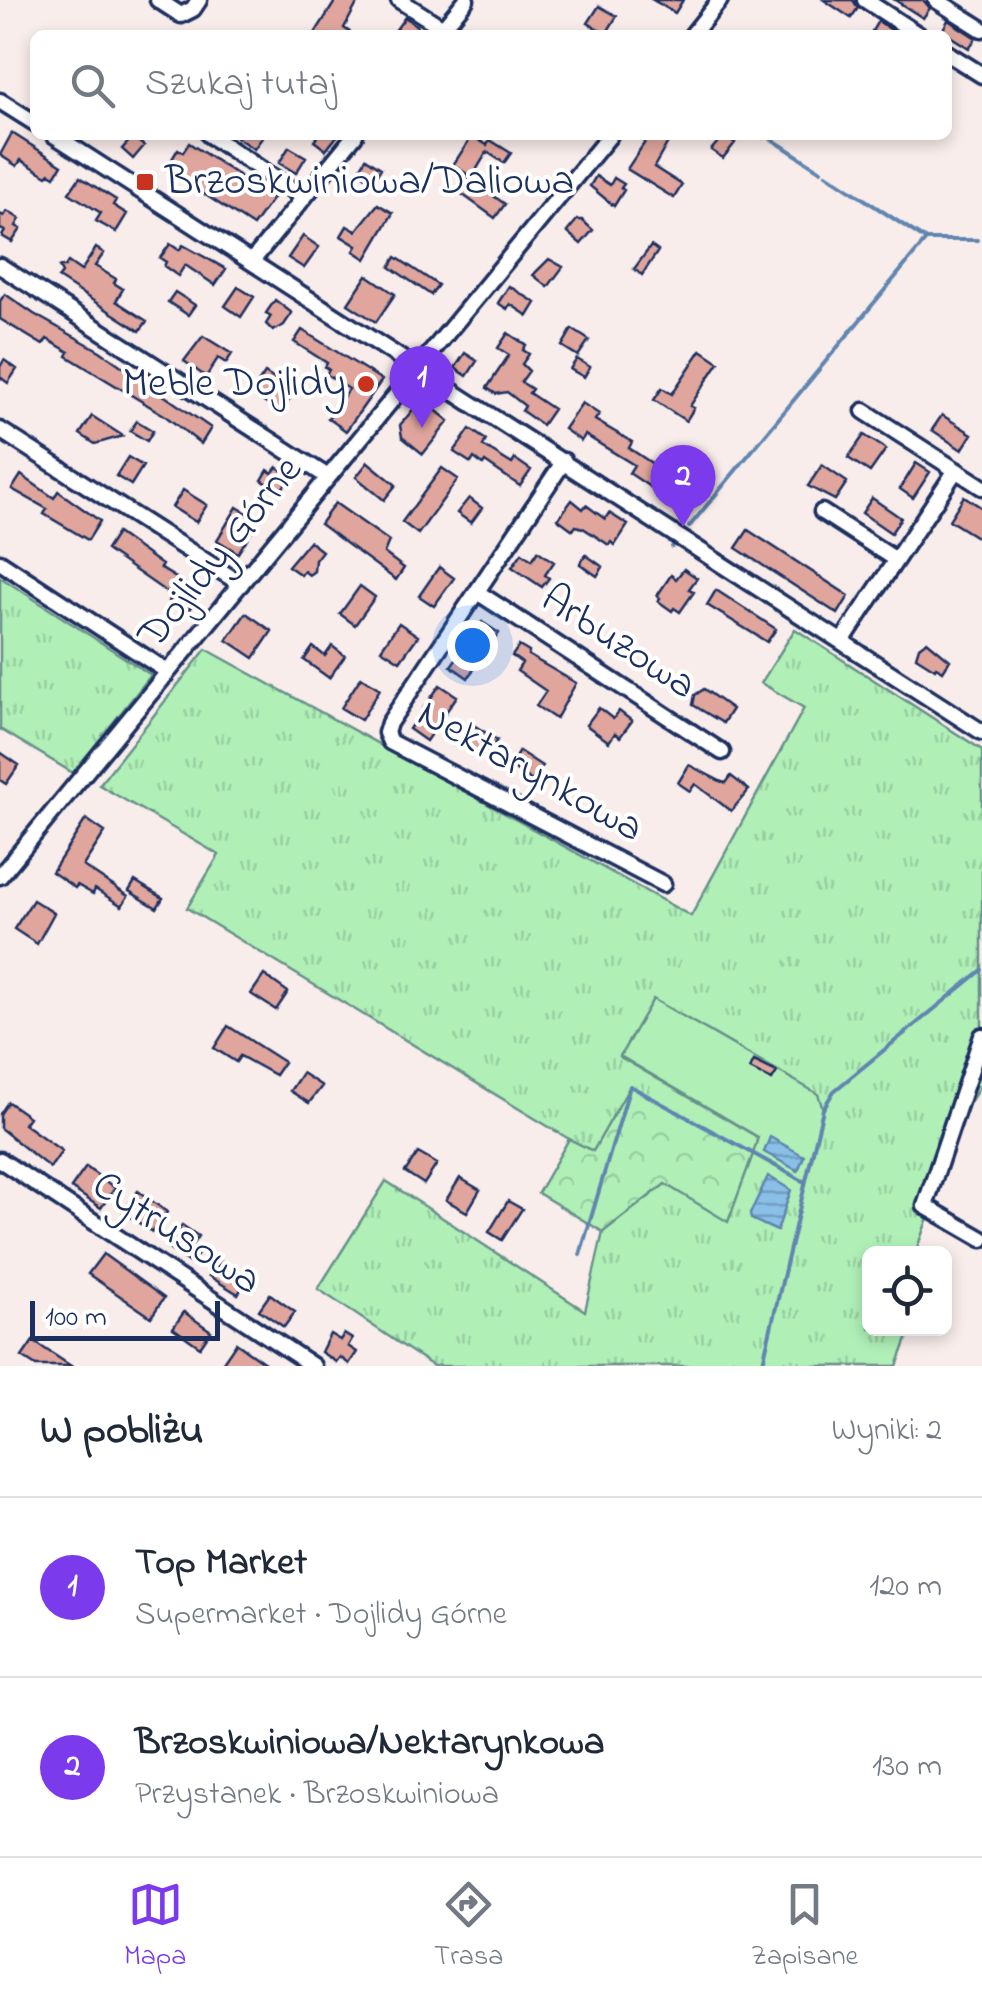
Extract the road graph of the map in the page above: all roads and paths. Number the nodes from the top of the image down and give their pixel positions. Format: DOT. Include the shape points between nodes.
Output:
graph roads {
  1 [pos="158,0"];
  2 [pos="199,0"];
  3 [pos="398,0"];
  4 [pos="466,0"];
  5 [pos="720,0"];
  6 [pos="865,0"];
  7 [pos="936,0"];
  8 [pos="982,29"];
  9 [pos="437,30"];
  10 [pos="442,30"];
  11 [pos="696,30"];
  12 [pos="911,30"];
  13 [pos="952,56"];
  14 [pos="982,76"];
  15 [pos="0,102"];
  16 [pos="30,120"];
  17 [pos="62,140"];
  18 [pos="217,140"];
  19 [pos="351,140"];
  20 [pos="606,140"];
  21 [pos="304,197"];
  22 [pos="252,262"];
  23 [pos="0,266"];
  24 [pos="419,368"];
  25 [pos="864,410"];
  26 [pos="0,430"];
  27 [pos="564,461"];
  28 [pos="956,470"];
  29 [pos="328,478"];
  30 [pos="982,487"];
  31 [pos="822,512"];
  32 [pos="896,560"];
  33 [pos="0,562"];
  34 [pos="241,584"];
  35 [pos="476,592"];
  36 [pos="842,641"];
  37 [pos="168,672"];
  38 [pos="982,732"];
  39 [pos="722,752"];
  40 [pos="0,876"];
  41 [pos="663,884"];
  42 [pos="982,1036"];
  43 [pos="0,1160"];
  44 [pos="982,1239"];
  45 [pos="313,1366"];
  1 -- 2 [label="street" via="181,15"];
  3 -- 9 [label="street"];
  4 -- 10 [label="street"];
  5 -- 11 [label="street"];
  6 -- 12 [label="street"];
  7 -- 8 [label="street"];
  13 -- 14 [label="street"];
  15 -- 16 [label="street"];
  17 -- 22 [label="street"];
  18 -- 21 [label="street"];
  19 -- 21 [label="street"];
  20 -- 24 [label="street, Dojlidy Górne"];
  21 -- 22 [label="street"];
  22 -- 24 [label="street"];
  23 -- 29 [label="street"];
  24 -- 27 [label="street"];
  24 -- 29 [label="street, Dojlidy Górne"];
  25 -- 28 [label="street"];
  26 -- 34 [label="street"];
  27 -- 35 [label="street, Nektarynkowa"];
  27 -- 36 [label="street"];
  28 -- 30 [label="street"];
  28 -- 32 [label="street"];
  29 -- 34 [label="street, Dojlidy Górne"];
  31 -- 32 [label="street"];
  32 -- 36 [label="street"];
  33 -- 37 [label="street"];
  34 -- 37 [label="street, Dojlidy Górne"];
  35 -- 39 [label="street, Arbuzowa"];
  35 -- 41 [label="street, Nektarynkowa" via="389,723 390,742"];
  36 -- 38 [label="street"];
  37 -- 40 [label="street, Dojlidy Górne"];
  42 -- 44 [label="street" via="925,1206"];
  43 -- 45 [label="street, Cytrusowa"];
}
